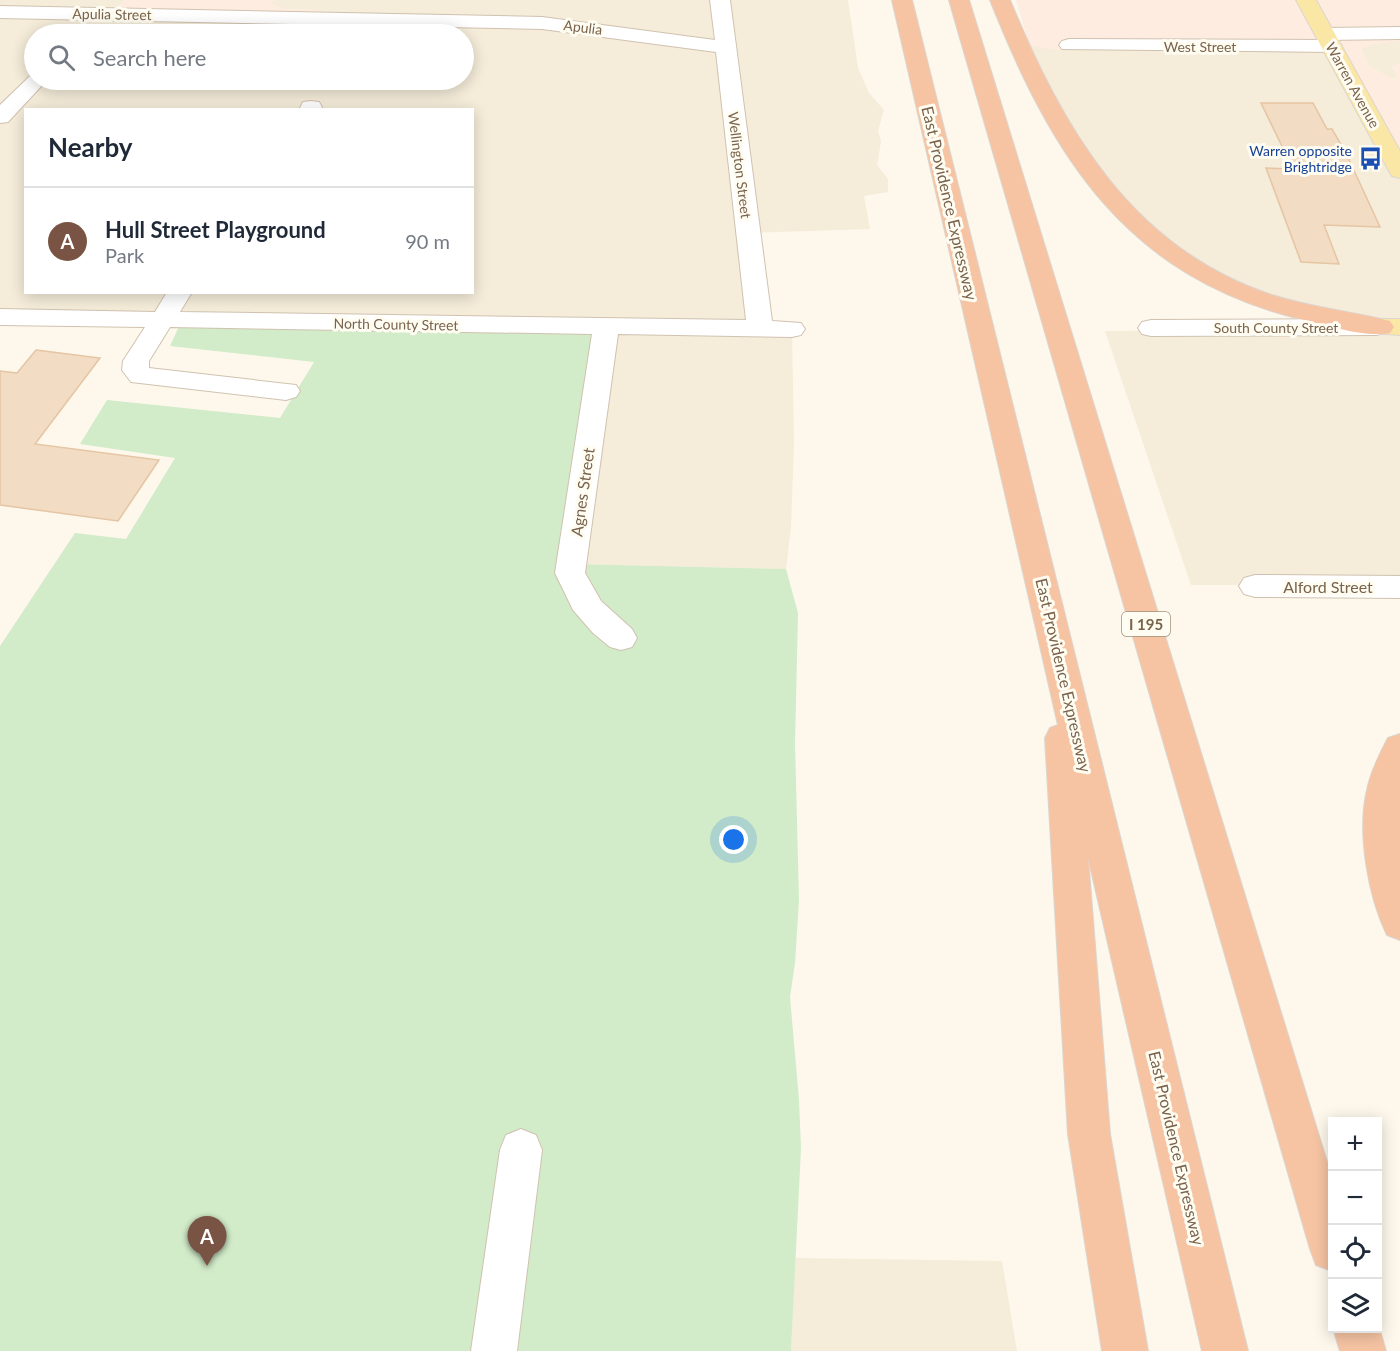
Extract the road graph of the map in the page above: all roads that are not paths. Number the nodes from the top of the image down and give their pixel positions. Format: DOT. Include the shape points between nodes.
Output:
graph roads {
  1 [pos="117,0"];
  2 [pos="278,0"];
  3 [pos="720,0"];
  4 [pos="902,0"];
  5 [pos="958,0"];
  6 [pos="1000,0"];
  7 [pos="1306,0"];
  8 [pos="0,12"];
  9 [pos="102,14"];
  10 [pos="266,17"];
  11 [pos="440,20"];
  12 [pos="92,24"];
  13 [pos="1400,33"];
  14 [pos="1329,40"];
  15 [pos="1069,45"];
  16 [pos="725,47"];
  17 [pos="27,90"];
  18 [pos="0,117"];
  19 [pos="1400,171"];
  20 [pos="179,294"];
  21 [pos="0,317"];
  22 [pos="161,319"];
  23 [pos="606,327"];
  24 [pos="1390,327"];
  25 [pos="1151,328"];
  26 [pos="760,330"];
  27 [pos="792,330"];
  28 [pos="286,391"];
  29 [pos="1255,586"];
  30 [pos="1400,586"];
  31 [pos="621,638"];
  32 [pos="1056,643"];
  33 [pos="1400,748"];
  34 [pos="1400,923"];
  35 [pos="521,1150"];
  36 [pos="1328,1235"];
  37 [pos="1357,1333"];
  38 [pos="494,1351"];
  39 [pos="1125,1351"];
  40 [pos="1225,1351"];
  41 [pos="1363,1351"];
  1 -- 9 [label="street"];
  2 -- 10 [label="street"];
  3 -- 16 [label="street, Wellington Street"];
  4 -- 32 [label="highway, East Providence Expressway"];
  5 -- 36 [label="highway, I 195"];
  6 -- 24 [label="highway" via="1031,74 1054,116 1098,178 1155,239 1188,265 1257,298 1310,314"];
  7 -- 14 [label="main road, Warren Avenue"];
  8 -- 9 [label="street, Apulia Street"];
  9 -- 10 [label="street, Apulia Street"];
  9 -- 12 [label="street"];
  10 -- 11 [label="street, Apulia Street"];
  11 -- 16 [label="street, Apulia" via="542,23"];
  13 -- 14 [label="street, West Street"];
  14 -- 15 [label="street, West Street"];
  14 -- 19 [label="main road, Warren Avenue"];
  16 -- 26 [label="street, Wellington Street"];
  17 -- 18 [label="street"];
  20 -- 22 [label="street"];
  21 -- 22 [label="street, North County Street"];
  22 -- 23 [label="street, North County Street"];
  22 -- 28 [label="street" via="136,361 135,370 140,376"];
  23 -- 26 [label="street, North County Street"];
  23 -- 31 [label="street, Agnes Street" via="570,573 578,596 603,626"];
  24 -- 25 [label="street, South County Street"];
  26 -- 27 [label="street, North County Street"];
  29 -- 30 [label="street, Alford Street"];
  32 -- 39 [label="highway" via="1089,1134"];
  32 -- 40 [label="highway, East Providence Expressway"];
  33 -- 34 [label="highway" via="1386,779 1381,807 1382,841"];
  35 -- 38 [label="street"];
  37 -- 41 [label="highway"];
}
